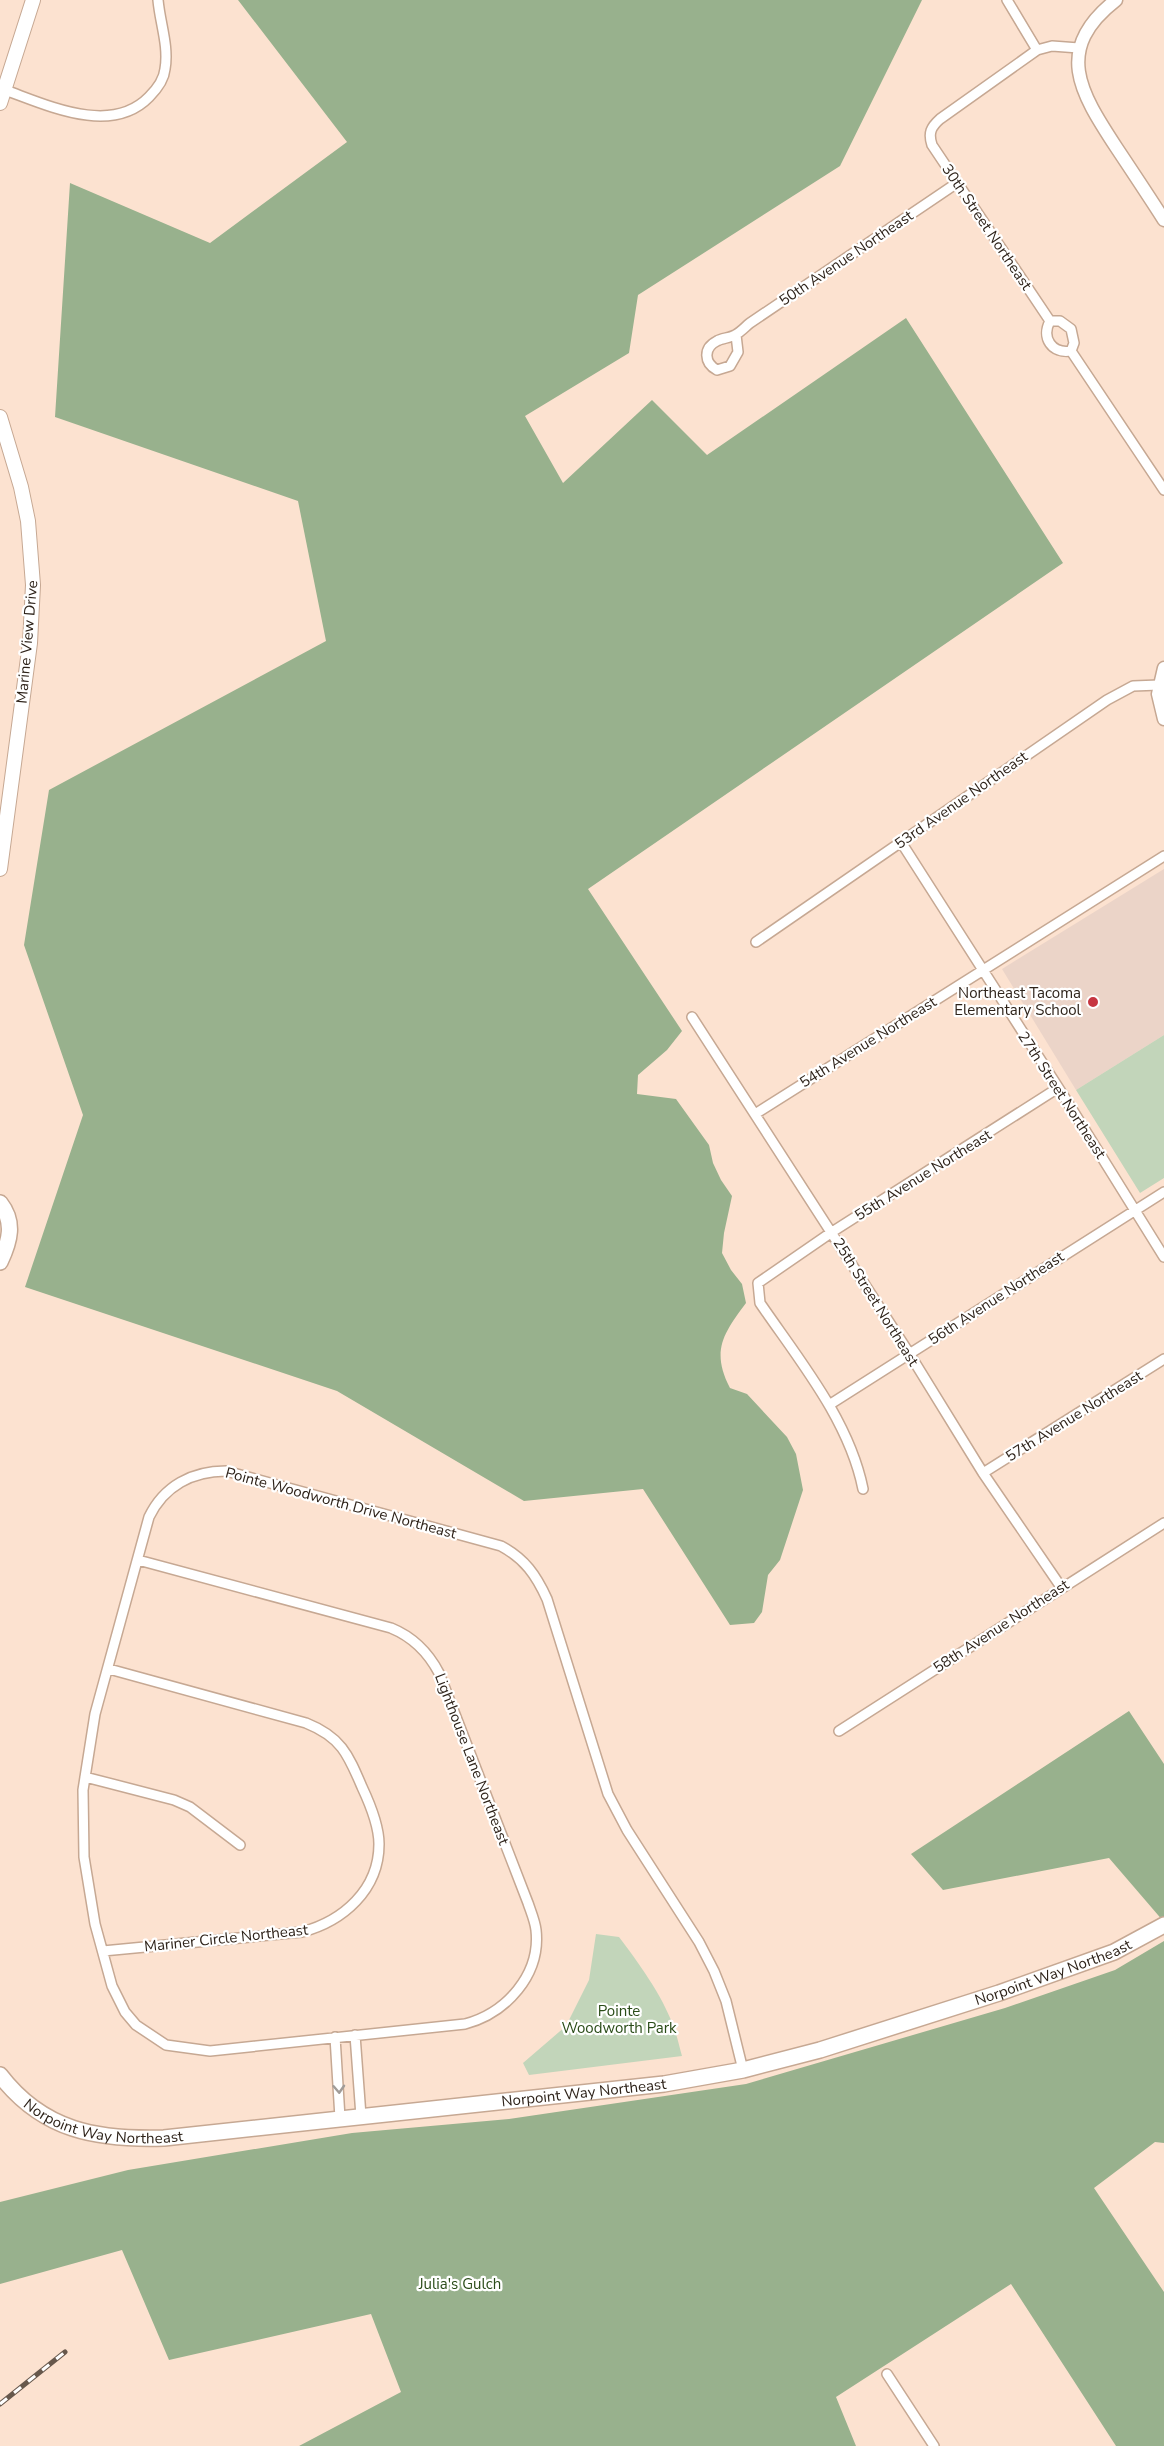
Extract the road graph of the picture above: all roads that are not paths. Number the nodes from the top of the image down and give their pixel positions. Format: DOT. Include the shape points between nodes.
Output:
graph roads {
  1 [pos="33,0"];
  2 [pos="158,0"];
  3 [pos="1007,0"];
  4 [pos="1116,0"];
  5 [pos="1079,48"];
  6 [pos="1037,50"];
  7 [pos="2,96"];
  8 [pos="957,183"];
  9 [pos="1164,220"];
  10 [pos="1050,321"];
  11 [pos="736,335"];
  12 [pos="1071,351"];
  13 [pos="0,417"];
  14 [pos="1164,490"];
  15 [pos="1164,668"];
  16 [pos="1159,685"];
  17 [pos="1164,719"];
  18 [pos="901,842"];
  19 [pos="1164,856"];
  20 [pos="0,869"];
  21 [pos="756,942"];
  22 [pos="981,970"];
  23 [pos="692,1017"];
  24 [pos="1058,1088"];
  25 [pos="755,1114"];
  26 [pos="1164,1192"];
  27 [pos="0,1203"];
  28 [pos="1134,1210"];
  29 [pos="832,1232"];
  30 [pos="1164,1257"];
  31 [pos="0,1262"];
  32 [pos="909,1353"];
  33 [pos="1164,1359"];
  34 [pos="829,1405"];
  35 [pos="983,1473"];
  36 [pos="863,1489"];
  37 [pos="1164,1522"];
  38 [pos="138,1560"];
  39 [pos="1061,1587"];
  40 [pos="109,1669"];
  41 [pos="839,1731"];
  42 [pos="85,1777"];
  43 [pos="240,1845"];
  44 [pos="1164,1925"];
  45 [pos="103,1951"];
  46 [pos="355,2035"];
  47 [pos="334,2037"];
  48 [pos="742,2070"];
  49 [pos="0,2075"];
  50 [pos="361,2116"];
  51 [pos="340,2118"];
  52 [pos="887,2374"];
  53 [pos="934,2446"];
  1 -- 7 [label="main road"];
  2 -- 7 [label="street" via="166,68 157,88 142,104 118,113 91,115"];
  3 -- 6 [label="street"];
  4 -- 5 [label="street" via="1096,17"];
  5 -- 6 [label="street" via="1052,46"];
  5 -- 9 [label="street" via="1079,79 1088,103"];
  6 -- 8 [label="street, 30th Street Northeast" via="930,130 932,145"];
  8 -- 10 [label="street, 30th Street Northeast"];
  8 -- 11 [label="street, 50th Avenue Northeast"];
  10 -- 12 [label="street, 30th Street Northeast" via="1060,321 1071,329 1075,338"];
  10 -- 12 [label="street, 30th Street Northeast" via="1046,329 1048,343 1058,351"];
  12 -- 14 [label="street, 30th Street Northeast"];
  13 -- 20 [label="main road, Marine View Drive" via="26,510 33,585 30,643"];
  15 -- 16 [label="street"];
  16 -- 17 [label="street"];
  16 -- 18 [label="street, 53rd Avenue Northeast" via="1136,686 1120,692"];
  18 -- 21 [label="street, 53rd Avenue Northeast"];
  18 -- 22 [label="street, 27th Street Northeast"];
  19 -- 22 [label="street, 54th Avenue Northeast"];
  22 -- 24 [label="street, 27th Street Northeast"];
  22 -- 25 [label="street, 54th Avenue Northeast"];
  23 -- 25 [label="street, 25th Street Northeast"];
  24 -- 28 [label="street, 27th Street Northeast"];
  24 -- 29 [label="street, 55th Avenue Northeast"];
  25 -- 29 [label="street, 25th Street Northeast"];
  26 -- 28 [label="street, 56th Avenue Northeast"];
  27 -- 31 [label="main road" via="10,1226 10,1238"];
  28 -- 30 [label="street, 27th Street Northeast"];
  28 -- 32 [label="street, 56th Avenue Northeast"];
  29 -- 32 [label="street, 25th Street Northeast"];
  29 -- 34 [label="street, 55th Avenue Northeast" via="758,1283 760,1303"];
  32 -- 34 [label="street, 56th Avenue Northeast"];
  32 -- 35 [label="street, 25th Street Northeast"];
  33 -- 35 [label="street, 57th Avenue Northeast"];
  34 -- 36 [label="street" via="859,1468"];
  35 -- 39 [label="street, 25th Street Northeast"];
  37 -- 39 [label="street, 58th Avenue Northeast"];
  38 -- 40 [label="street, Pointe Woodworth Drive Northeast"];
  38 -- 46 [label="street, Lighthouse Lane Northeast" via="391,1628 421,1647 440,1673 528,1903 536,1930 535,1951 528,1974 514,1995 484,2017 465,2024"];
  38 -- 48 [label="street, Pointe Woodworth Drive Northeast" via="149,1517 162,1497 190,1477 214,1471 236,1472 492,1543 522,1560 547,1599 608,1794 714,1971 726,2001"];
  39 -- 41 [label="street, 58th Avenue Northeast"];
  40 -- 42 [label="street, Pointe Woodworth Drive Northeast" via="95,1714"];
  40 -- 45 [label="street, Mariner Circle Northeast" via="306,1723 335,1738 367,1798 379,1846 373,1874 361,1896 344,1913 321,1927"];
  42 -- 43 [label="street" via="190,1807"];
  42 -- 45 [label="street, Pointe Woodworth Drive Northeast" via="84,1857"];
  44 -- 48 [label="main road, Norpoint Way Northeast" via="1114,1952 999,1994"];
  45 -- 47 [label="street, Pointe Woodworth Drive Northeast" via="112,1986 125,2012 136,2025 166,2045 210,2051"];
  46 -- 47 [label="street, Pointe Woodworth Drive Northeast"];
  46 -- 50 [label="street"];
  47 -- 51 [label="street, one-way"];
  48 -- 50 [label="main road, Norpoint Way Northeast" via="580,2095"];
  49 -- 51 [label="main road, Norpoint Way Northeast" via="16,2094 50,2120 114,2138 164,2138"];
  50 -- 51 [label="main road, Norpoint Way Northeast"];
  52 -- 53 [label="street"];
}
